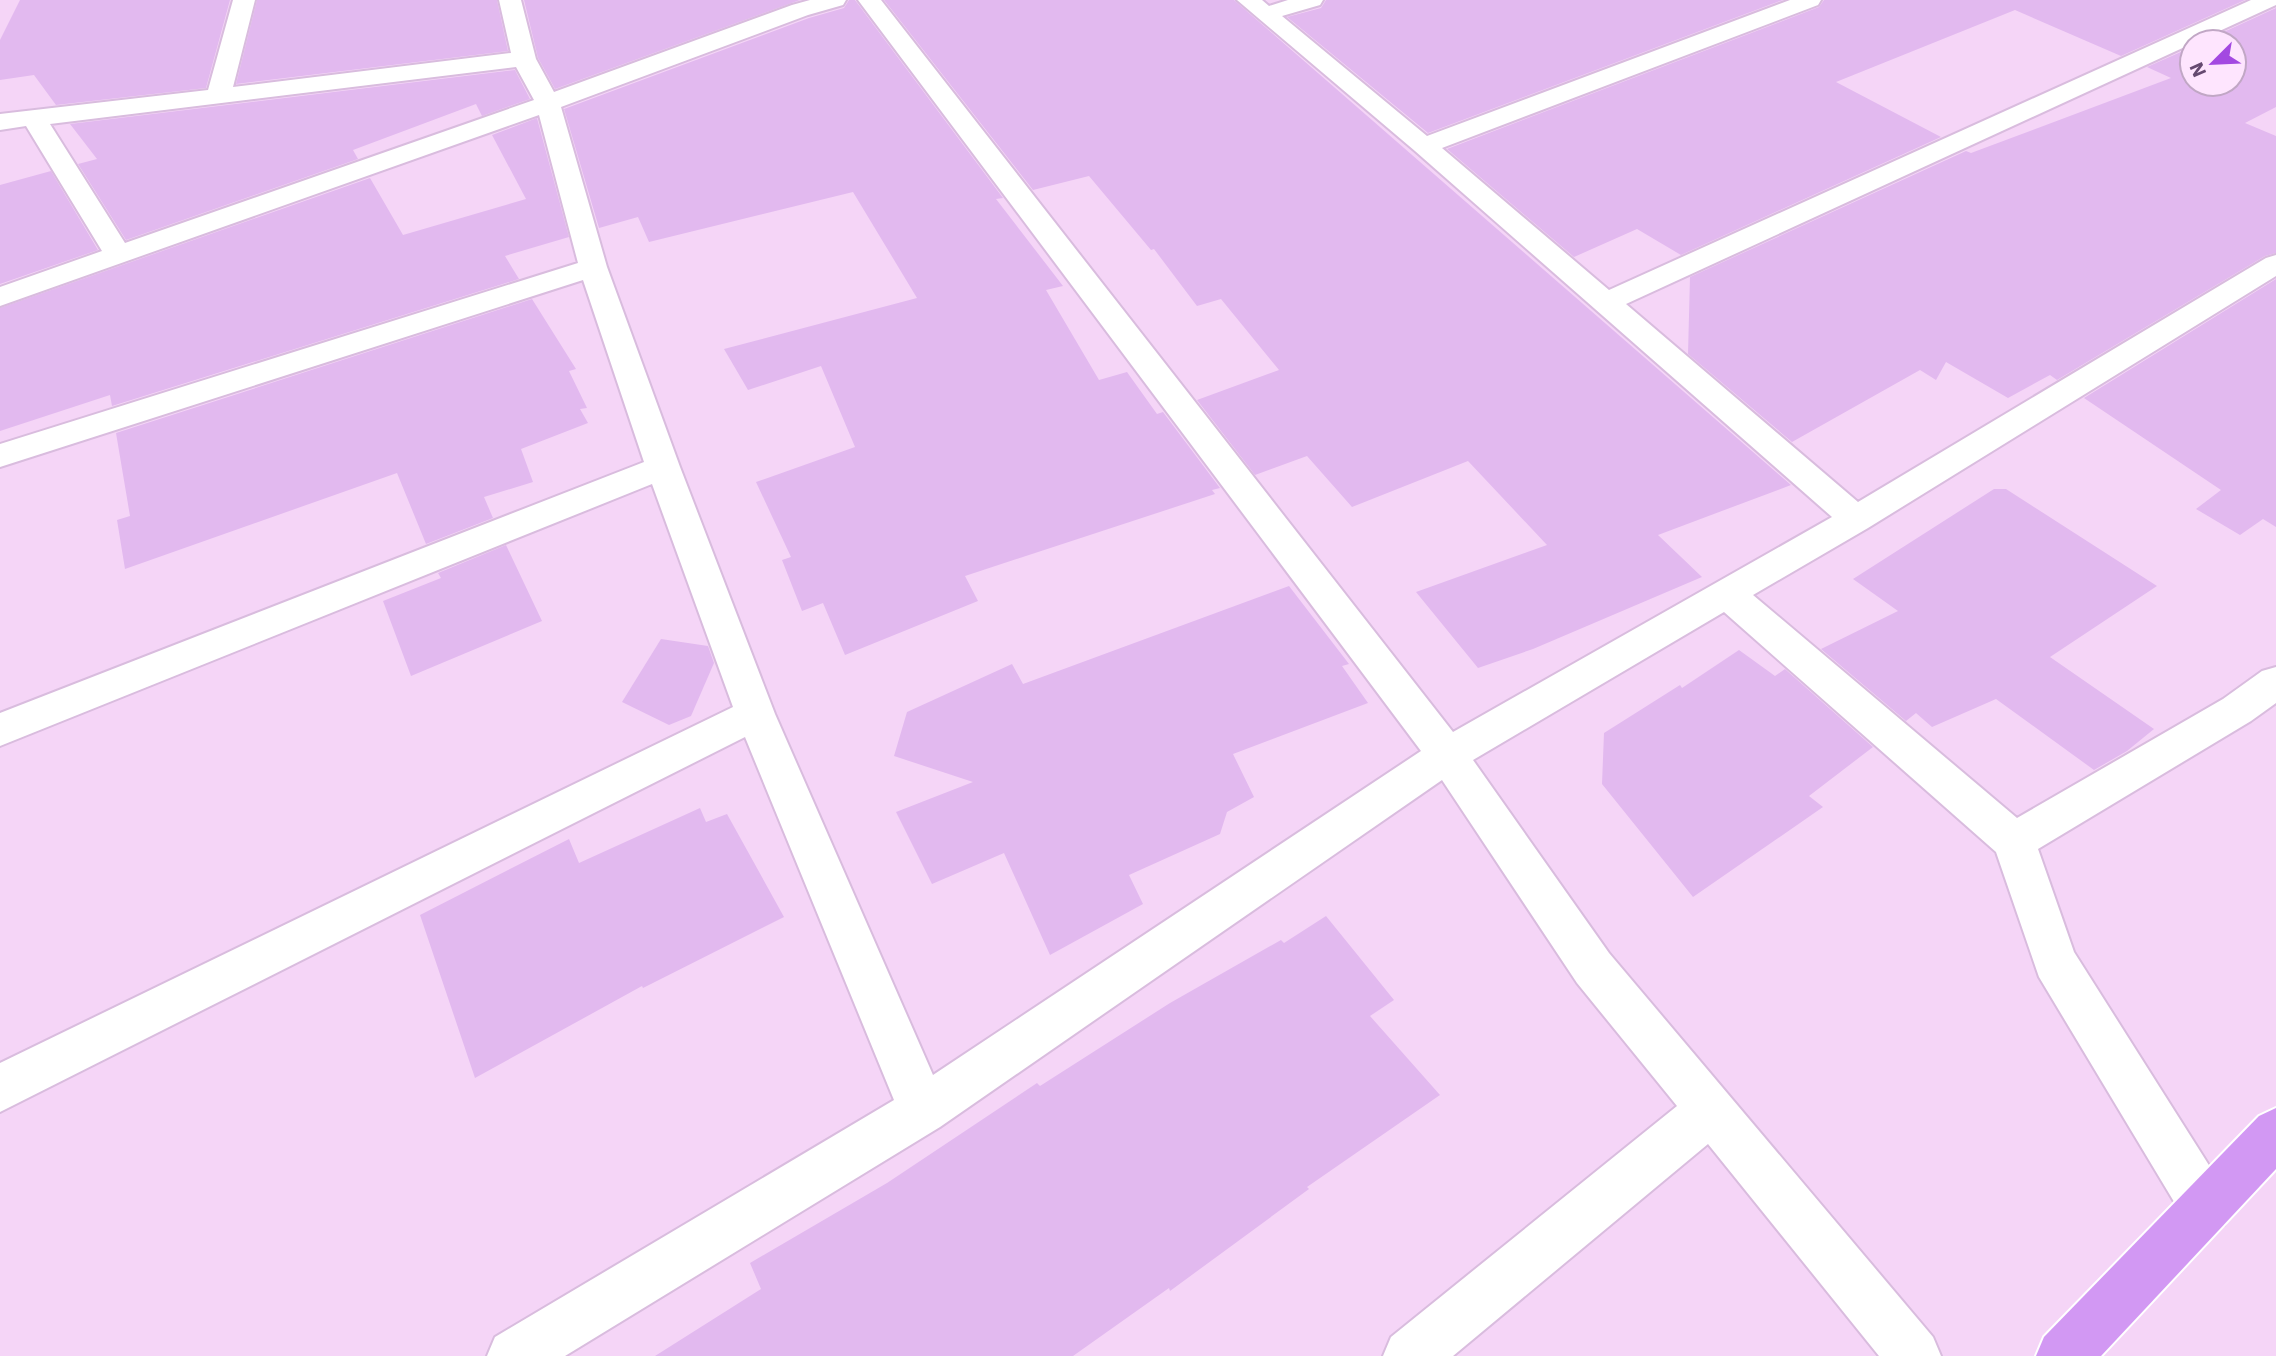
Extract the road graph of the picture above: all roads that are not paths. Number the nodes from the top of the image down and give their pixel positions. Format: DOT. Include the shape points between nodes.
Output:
graph roads {
  1 [pos="244,0"];
  2 [pos="510,0"];
  3 [pos="835,0"];
  4 [pos="869,0"];
  5 [pos="1312,0"];
  6 [pos="1810,0"];
  7 [pos="2269,0"];
  8 [pos="1257,7"];
  9 [pos="524,59"];
  10 [pos="218,96"];
  11 [pos="548,103"];
  12 [pos="34,118"];
  13 [pos="0,122"];
  14 [pos="1424,146"];
  15 [pos="118,255"];
  16 [pos="2276,264"];
  17 [pos="593,267"];
  18 [pos="0,297"];
  19 [pos="1604,303"];
  20 [pos="0,456"];
  21 [pos="663,467"];
  22 [pos="1856,519"];
  23 [pos="1727,594"];
  24 [pos="2276,682"];
  25 [pos="755,714"];
  26 [pos="0,730"];
  27 [pos="1447,755"];
  28 [pos="2014,841"];
  29 [pos="0,1088"];
  30 [pos="923,1110"];
  31 [pos="1711,1110"];
  32 [pos="2276,1133"];
  33 [pos="2206,1207"];
  34 [pos="514,1356"];
  35 [pos="1410,1356"];
  36 [pos="1914,1356"];
  37 [pos="2063,1356"];
  1 -- 10 [label="street"];
  2 -- 9 [label="street"];
  3 -- 11 [label="street"];
  4 -- 27 [label="street"];
  5 -- 8 [label="street"];
  6 -- 14 [label="street"];
  7 -- 19 [label="street"];
  8 -- 14 [label="street"];
  9 -- 10 [label="street"];
  9 -- 11 [label="street"];
  10 -- 12 [label="street"];
  11 -- 15 [label="street"];
  11 -- 17 [label="street"];
  12 -- 13 [label="street"];
  12 -- 15 [label="street"];
  14 -- 19 [label="street"];
  15 -- 18 [label="street"];
  16 -- 22 [label="street"];
  17 -- 20 [label="street"];
  17 -- 21 [label="street"];
  19 -- 22 [label="street"];
  21 -- 25 [label="street"];
  21 -- 26 [label="street"];
  22 -- 23 [label="street"];
  23 -- 27 [label="street"];
  23 -- 28 [label="street"];
  24 -- 28 [label="street" via="2237,710"];
  25 -- 29 [label="street"];
  25 -- 30 [label="street"];
  27 -- 30 [label="street"];
  27 -- 31 [label="street" via="1593,968"];
  28 -- 33 [label="street" via="2055,962"];
  30 -- 34 [label="street"];
  31 -- 35 [label="street"];
  31 -- 36 [label="street"];
  32 -- 33 [label="highway"];
  33 -- 37 [label="highway"];
}
